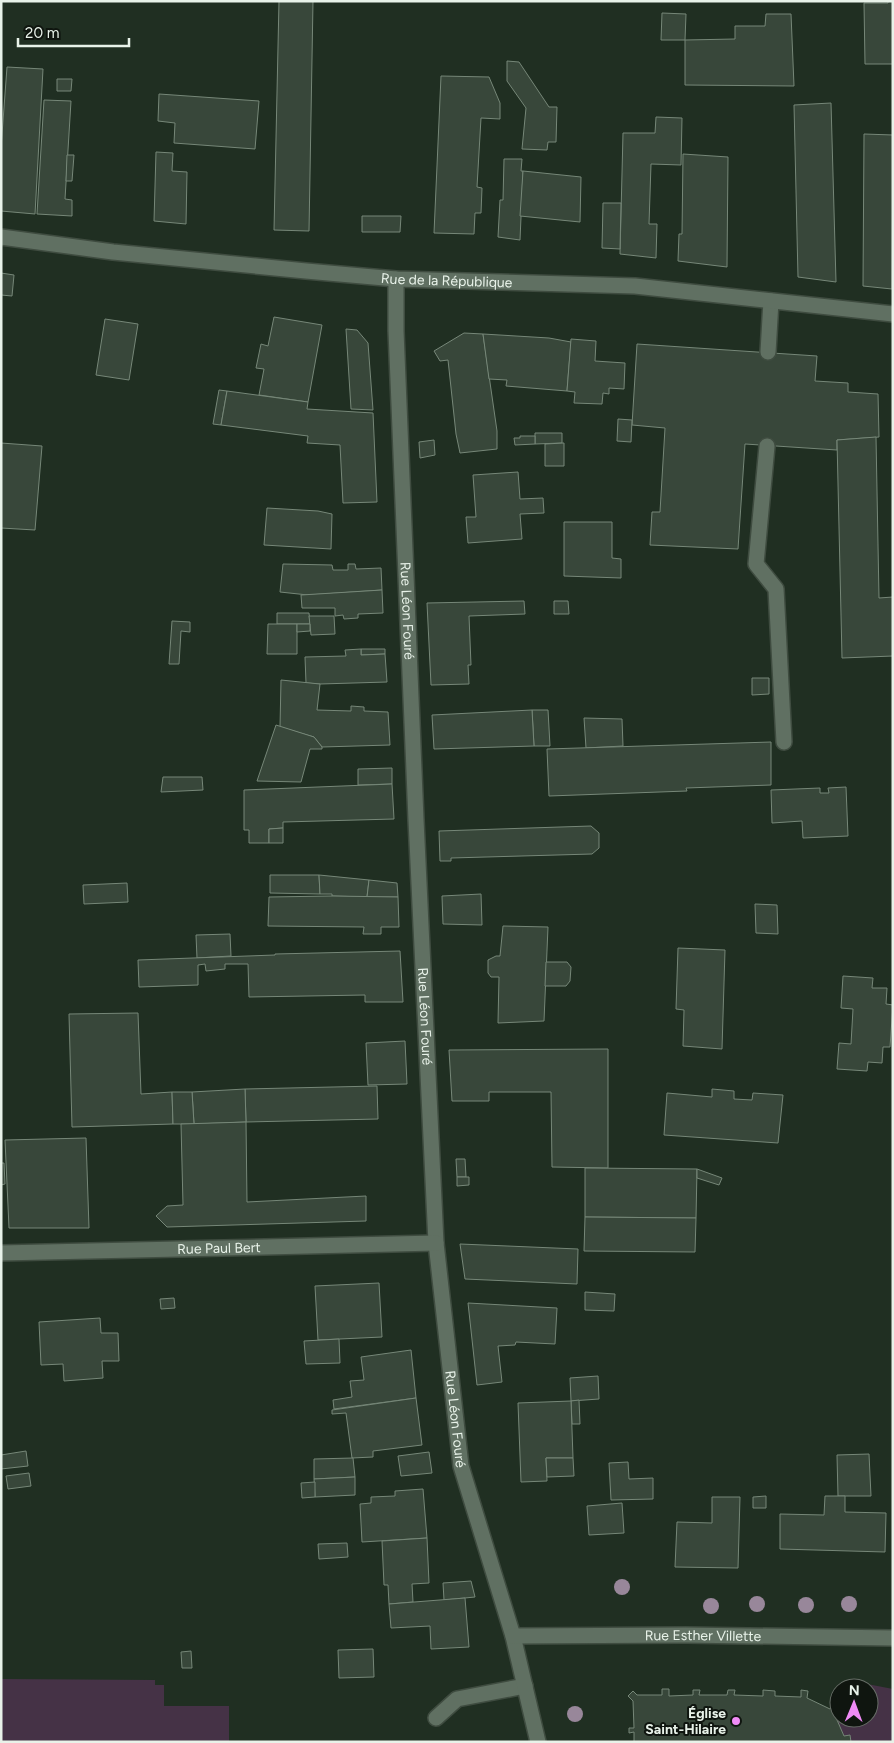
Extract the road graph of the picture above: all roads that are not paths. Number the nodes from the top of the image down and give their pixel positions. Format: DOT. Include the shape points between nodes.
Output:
graph roads {
  1 [pos="1,237"];
  2 [pos="396,279"];
  3 [pos="771,301"];
  4 [pos="893,314"];
  5 [pos="768,352"];
  6 [pos="767,446"];
  7 [pos="784,742"];
  8 [pos="436,1243"];
  9 [pos="1,1253"];
  10 [pos="513,1636"];
  11 [pos="893,1638"];
  12 [pos="525,1686"];
  13 [pos="436,1718"];
  14 [pos="538,1742"];
  1 -- 2 [label="street, Rue de la République" via="113,252"];
  2 -- 3 [label="street, Rue de la République" via="635,286"];
  2 -- 8 [label="street, Rue Léon Fouré" via="414,790"];
  3 -- 4 [label="street, Rue de la République"];
  3 -- 5 [label="street"];
  6 -- 7 [label="street" via="756,564 776,589"];
  8 -- 9 [label="street, Rue Paul Bert"];
  8 -- 10 [label="street, Rue Léon Fouré" via="461,1466"];
  10 -- 11 [label="street, Rue Esther Villette"];
  10 -- 12 [label="street, Rue Léon Fouré"];
  12 -- 13 [label="street" via="457,1699"];
  12 -- 14 [label="street, Rue Léon Fouré"];
}
